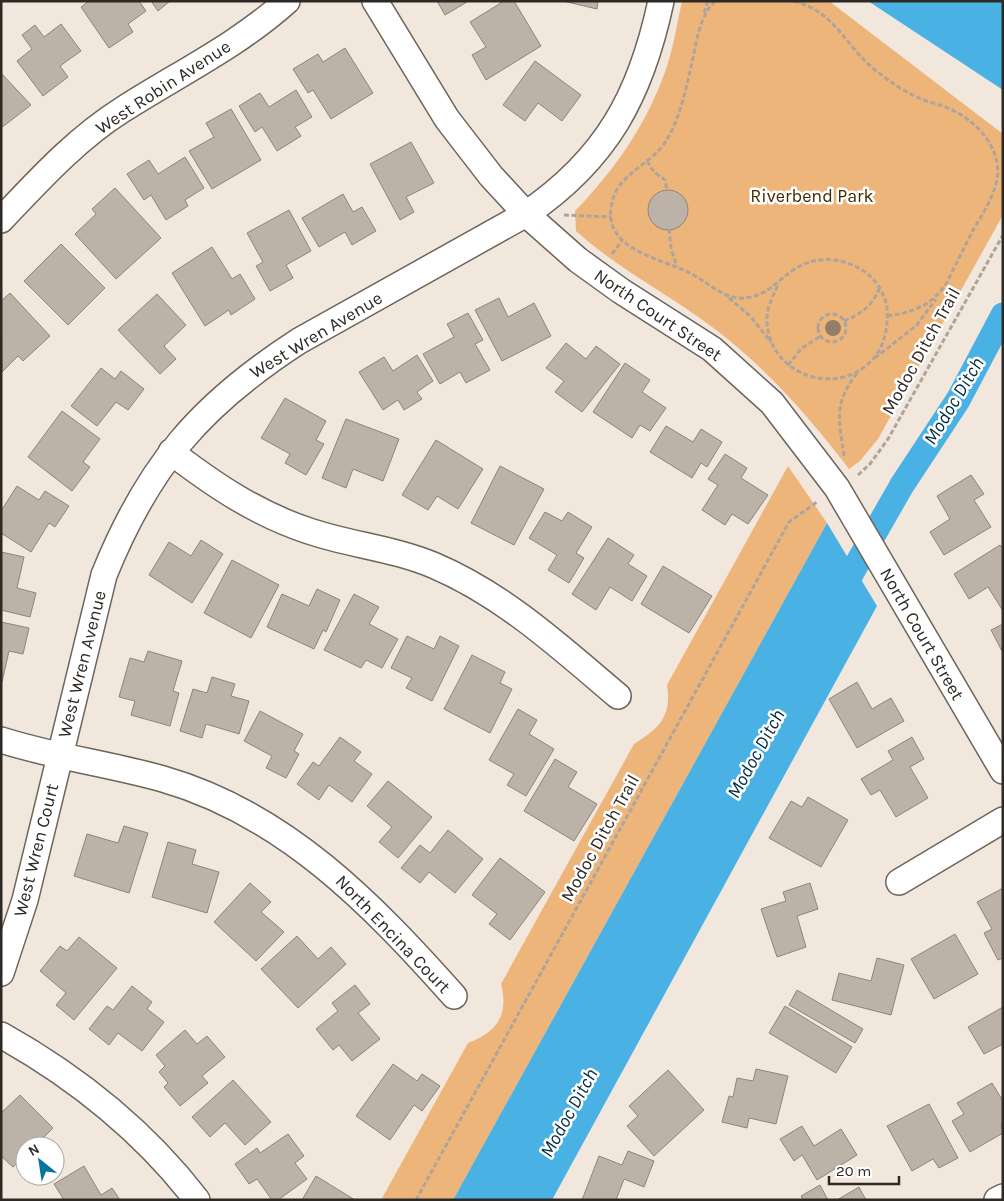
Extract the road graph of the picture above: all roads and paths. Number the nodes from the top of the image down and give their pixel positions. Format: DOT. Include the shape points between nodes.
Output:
graph roads {
  1 [pos="286,1"];
  2 [pos="375,1"];
  3 [pos="661,1"];
  4 [pos="708,1"];
  5 [pos="715,1"];
  6 [pos="794,1"];
  7 [pos="703,16"];
  8 [pos="647,161"];
  9 [pos="667,190"];
  10 [pos="526,214"];
  11 [pos="611,217"];
  12 [pos="1,220"];
  13 [pos="669,229"];
  14 [pos="1003,234"];
  15 [pos="677,267"];
  16 [pos="779,283"];
  17 [pos="880,288"];
  18 [pos="938,296"];
  19 [pos="728,297"];
  20 [pos="888,316"];
  21 [pos="844,321"];
  22 [pos="821,336"];
  23 [pos="772,342"];
  24 [pos="872,360"];
  25 [pos="788,365"];
  26 [pos="857,372"];
  27 [pos="171,452"];
  28 [pos="840,492"];
  29 [pos="618,696"];
  30 [pos="1,740"];
  31 [pos="59,755"];
  32 [pos="1003,771"];
  33 [pos="1003,820"];
  34 [pos="899,882"];
  35 [pos="1,973"];
  36 [pos="454,996"];
  37 [pos="1,1035"];
  38 [pos="1003,1197"];
  39 [pos="197,1200"];
  40 [pos="416,1200"];
  41 [pos="997,1200"];
  1 -- 12 [label="street, West Robin Avenue" via="224,50 120,111 78,143"];
  2 -- 10 [label="street, North Court Street" via="447,119 491,176"];
  3 -- 10 [label="street, West Wren Avenue" via="646,63 616,124 576,174 554,195"];
  4 -- 7 [label="path"];
  5 -- 7 [label="path"];
  6 -- 18 [label="path" via="833,21 855,51 896,86 923,100 954,110 972,121 986,136 995,158 997,178 990,198"];
  7 -- 8 [label="path" via="676,119 666,141"];
  8 -- 9 [label="path" via="665,180"];
  8 -- 11 [label="path" via="619,185"];
  10 -- 11 [label="path"];
  10 -- 27 [label="street, West Wren Avenue" via="267,362 203,414"];
  10 -- 28 [label="street, North Court Street" via="578,260 621,292 712,349 772,403"];
  11 -- 15 [label="path" via="614,230 622,241 636,251"];
  13 -- 15 [label="path"];
  14 -- 28 [label="path, Modoc Ditch Trail" via="888,439 870,464"];
  15 -- 19 [label="path"];
  16 -- 17 [label="path" via="794,269 813,261 832,259 851,263 867,273"];
  16 -- 19 [label="path" via="760,294 745,298"];
  16 -- 23 [label="path" via="770,302 767,322"];
  17 -- 20 [label="path"];
  17 -- 21 [label="path" via="866,309"];
  18 -- 20 [label="path" via="910,312"];
  18 -- 24 [label="path" via="917,325"];
  19 -- 23 [label="path"];
  20 -- 24 [label="path" via="883,344"];
  21 -- 22 [label="path" via="846,330 842,338 828,342"];
  21 -- 22 [label="path" via="838,315 825,316 819,323"];
  22 -- 25 [label="path" via="802,348"];
  23 -- 25 [label="path"];
  24 -- 26 [label="path"];
  25 -- 26 [label="path" via="799,373 818,379 839,379"];
  26 -- 28 [label="path" via="845,388 839,408 838,421 845,455"];
  27 -- 29 [label="street" via="221,489 279,520 310,532 400,552 466,581 524,618"];
  27 -- 31 [label="street, West Wren Avenue" via="143,492 104,575"];
  28 -- 32 [label="street, North Court Street"];
  28 -- 40 [label="path, Modoc Ditch Trail" via="789,522"];
  30 -- 31 [label="street, North Encina Court"];
  31 -- 35 [label="street, West Wren Court" via="25,900"];
  31 -- 36 [label="street, North Encina Court" via="172,782 202,793 275,830 306,851 368,904"];
  33 -- 34 [label="street"];
  37 -- 39 [label="street" via="70,1076 108,1106 174,1171"];
  38 -- 41 [label="street"];
}
